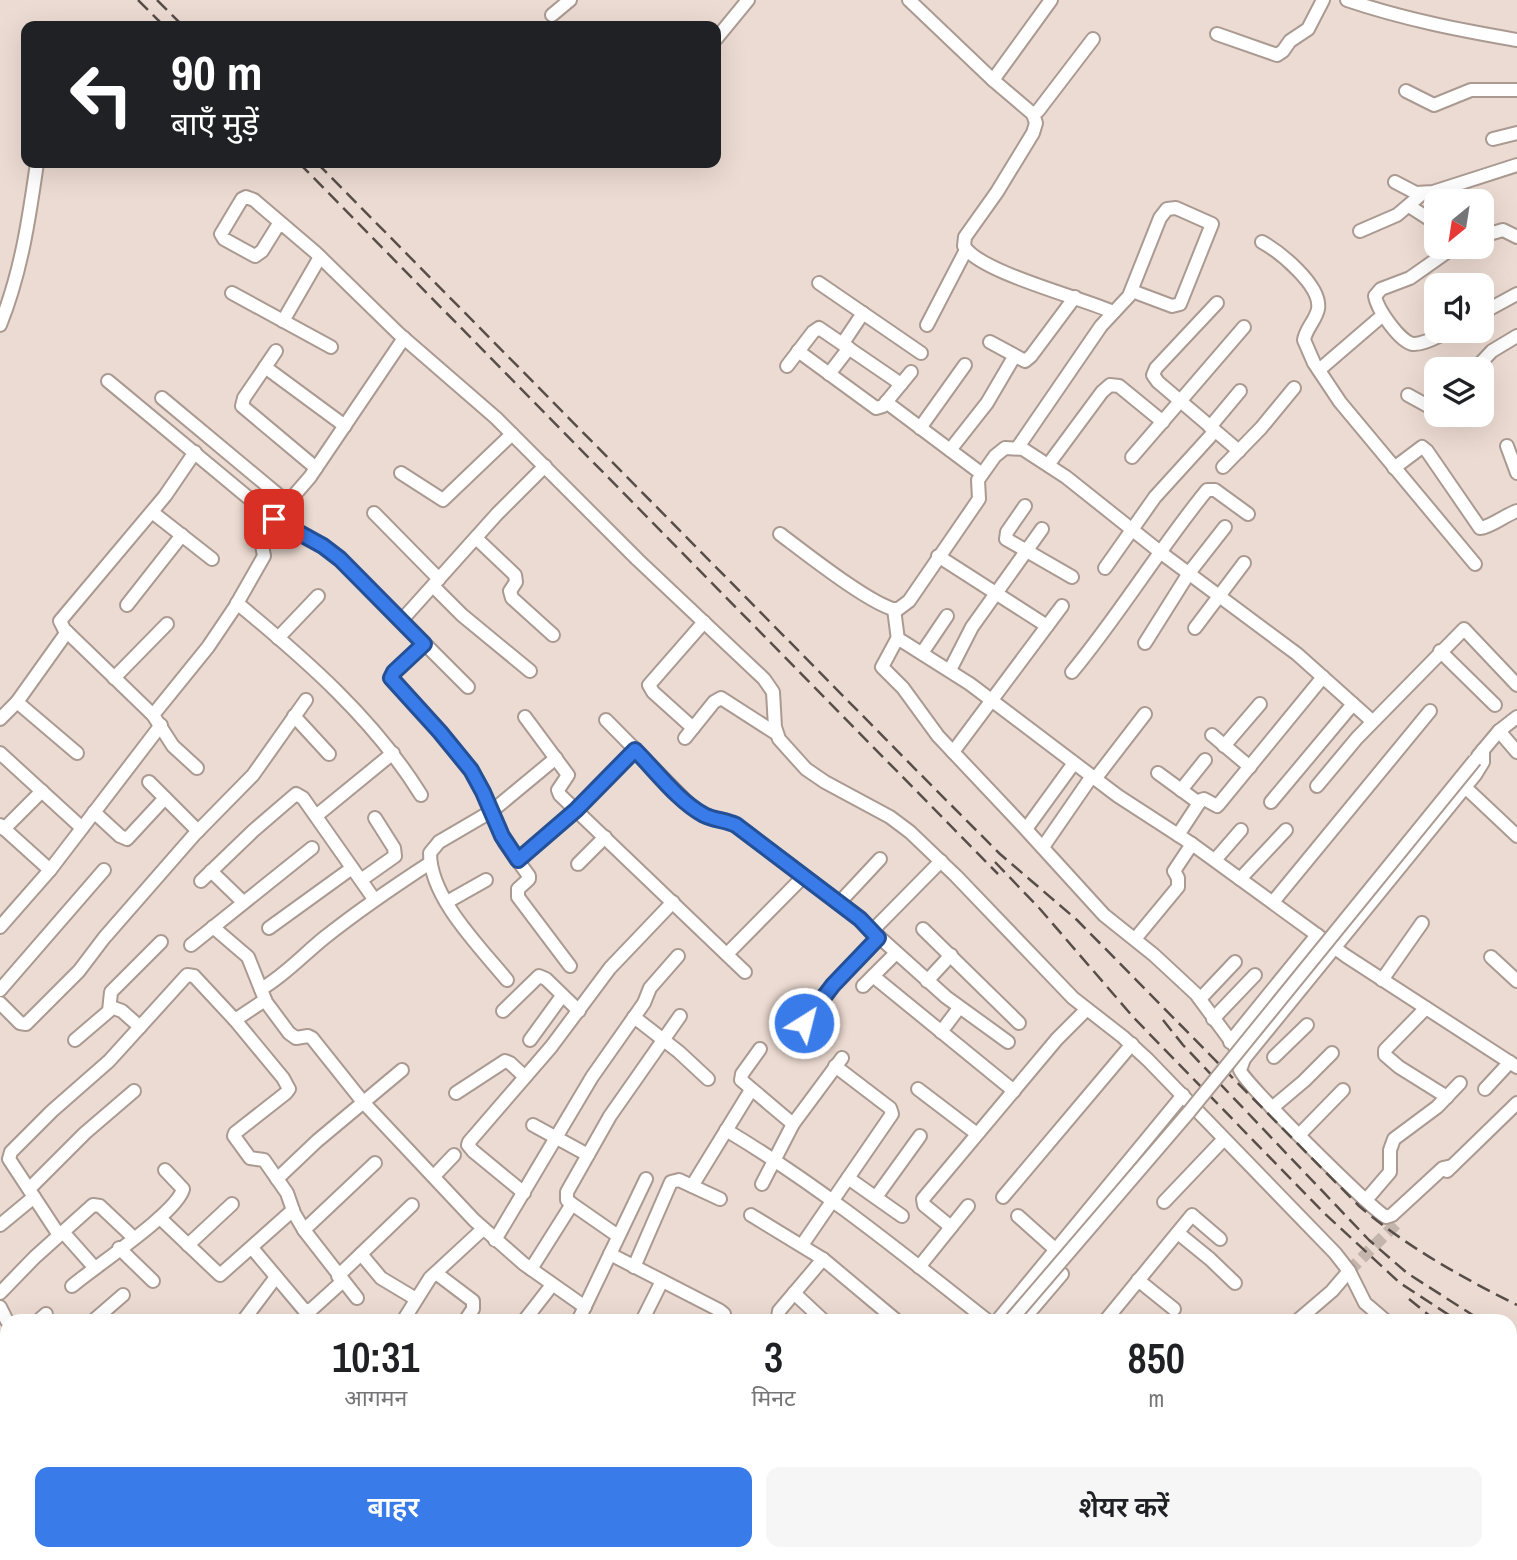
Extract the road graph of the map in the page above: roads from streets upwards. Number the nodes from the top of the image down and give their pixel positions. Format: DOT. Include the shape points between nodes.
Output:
graph roads {
  1 [pos="570,0"];
  2 [pos="748,0"];
  3 [pos="909,0"];
  4 [pos="1051,0"];
  5 [pos="1323,0"];
  6 [pos="1347,0"];
  7 [pos="552,15"];
  8 [pos="721,33"];
  9 [pos="1217,34"];
  10 [pos="1093,39"];
  11 [pos="1517,40"];
  12 [pos="993,80"];
  13 [pos="1517,90"];
  14 [pos="1406,91"];
  15 [pos="1033,114"];
  16 [pos="1517,133"];
  17 [pos="1493,139"];
  18 [pos="1517,164"];
  19 [pos="36,168"];
  20 [pos="1395,182"];
  21 [pos="1423,193"];
  22 [pos="1409,206"];
  23 [pos="1424,216"];
  24 [pos="280,222"];
  25 [pos="1360,231"];
  26 [pos="1494,233"];
  27 [pos="1517,237"];
  28 [pos="1262,242"];
  29 [pos="966,250"];
  30 [pos="320,257"];
  31 [pos="1437,259"];
  32 [pos="819,283"];
  33 [pos="1132,290"];
  34 [pos="232,293"];
  35 [pos="1517,294"];
  36 [pos="1075,297"];
  37 [pos="1217,303"];
  38 [pos="1494,306"];
  39 [pos="1113,312"];
  40 [pos="863,313"];
  41 [pos="1383,315"];
  42 [pos="283,321"];
  43 [pos="0,325"];
  44 [pos="927,325"];
  45 [pos="1244,327"];
  46 [pos="1517,336"];
  47 [pos="404,338"];
  48 [pos="1424,340"];
  49 [pos="990,342"];
  50 [pos="846,346"];
  51 [pos="331,347"];
  52 [pos="276,351"];
  53 [pos="798,351"];
  54 [pos="921,353"];
  55 [pos="1014,357"];
  56 [pos="1486,357"];
  57 [pos="965,365"];
  58 [pos="788,366"];
  59 [pos="265,367"];
  60 [pos="1318,370"];
  61 [pos="911,372"];
  62 [pos="829,374"];
  63 [pos="108,381"];
  64 [pos="901,384"];
  65 [pos="1294,388"];
  66 [pos="1240,391"];
  67 [pos="1408,395"];
  68 [pos="162,398"];
  69 [pos="1181,401"];
  70 [pos="886,402"];
  71 [pos="1424,404"];
  72 [pos="1163,422"];
  73 [pos="345,426"];
  74 [pos="920,428"];
  75 [pos="1212,429"];
  76 [pos="512,434"];
  77 [pos="1507,446"];
  78 [pos="1018,447"];
  79 [pos="950,450"];
  80 [pos="1239,451"];
  81 [pos="195,452"];
  82 [pos="1132,457"];
  83 [pos="1048,465"];
  84 [pos="545,466"];
  85 [pos="1223,467"];
  86 [pos="316,468"];
  87 [pos="1394,468"];
  88 [pos="401,473"];
  89 [pos="1517,473"];
  90 [pos="982,474"];
  91 [pos="288,503"];
  92 [pos="1024,506"];
  93 [pos="1517,511"];
  94 [pos="152,512"];
  95 [pos="374,513"];
  96 [pos="1248,514"];
  97 [pos="274,519"];
  98 [pos="1225,527"];
  99 [pos="1042,529"];
  100 [pos="1131,529"];
  101 [pos="780,534"];
  102 [pos="182,535"];
  103 [pos="476,538"];
  104 [pos="1026,551"];
  105 [pos="1160,551"];
  106 [pos="938,556"];
  107 [pos="212,559"];
  108 [pos="1244,563"];
  109 [pos="1475,564"];
  110 [pos="1105,568"];
  111 [pos="1189,573"];
  112 [pos="1072,577"];
  113 [pos="436,582"];
  114 [pos="996,592"];
  115 [pos="318,596"];
  116 [pos="1219,596"];
  117 [pos="237,603"];
  118 [pos="127,605"];
  119 [pos="1062,606"];
  120 [pos="894,610"];
  121 [pos="947,616"];
  122 [pos="401,621"];
  123 [pos="704,622"];
  124 [pos="167,624"];
  125 [pos="1047,626"];
  126 [pos="1195,628"];
  127 [pos="67,632"];
  128 [pos="553,635"];
  129 [pos="278,638"];
  130 [pos="898,640"];
  131 [pos="1144,643"];
  132 [pos="424,644"];
  133 [pos="1440,651"];
  134 [pos="922,653"];
  135 [pos="950,670"];
  136 [pos="530,671"];
  137 [pos="1072,672"];
  138 [pos="1323,677"];
  139 [pos="114,678"];
  140 [pos="1517,685"];
  141 [pos="468,687"];
  142 [pos="306,699"];
  143 [pos="992,700"];
  144 [pos="17,702"];
  145 [pos="1260,704"];
  146 [pos="1353,704"];
  147 [pos="1495,705"];
  148 [pos="1430,711"];
  149 [pos="153,715"];
  150 [pos="1145,715"];
  151 [pos="294,716"];
  152 [pos="525,717"];
  153 [pos="1517,717"];
  154 [pos="0,719"];
  155 [pos="606,720"];
  156 [pos="1372,721"];
  157 [pos="161,725"];
  158 [pos="1499,731"];
  159 [pos="776,734"];
  160 [pos="1212,735"];
  161 [pos="1224,746"];
  162 [pos="635,750"];
  163 [pos="393,752"];
  164 [pos="953,752"];
  165 [pos="1517,752"];
  166 [pos="0,753"];
  167 [pos="77,753"];
  168 [pos="329,754"];
  169 [pos="1479,755"];
  170 [pos="556,758"];
  171 [pos="1205,760"];
  172 [pos="1074,763"];
  173 [pos="197,768"];
  174 [pos="1250,768"];
  175 [pos="1158,773"];
  176 [pos="1093,778"];
  177 [pos="149,782"];
  178 [pos="1317,786"];
  179 [pos="1465,787"];
  180 [pos="1181,790"];
  181 [pos="42,791"];
  182 [pos="421,795"];
  183 [pos="164,798"];
  184 [pos="1271,802"];
  185 [pos="1199,803"];
  186 [pos="576,810"];
  187 [pos="492,811"];
  188 [pos="94,812"];
  189 [pos="316,816"];
  190 [pos="375,818"];
  191 [pos="2,827"];
  192 [pos="82,828"];
  193 [pos="1026,829"];
  194 [pos="1241,830"];
  195 [pos="1286,830"];
  196 [pos="198,831"];
  197 [pos="1178,835"];
  198 [pos="1517,836"];
  199 [pos="605,838"];
  200 [pos="1192,844"];
  201 [pos="1043,847"];
  202 [pos="313,848"];
  203 [pos="880,859"];
  204 [pos="518,860"];
  205 [pos="1215,860"];
  206 [pos="941,861"];
  207 [pos="430,863"];
  208 [pos="578,864"];
  209 [pos="352,868"];
  210 [pos="50,870"];
  211 [pos="104,870"];
  212 [pos="212,871"];
  213 [pos="804,876"];
  214 [pos="1240,879"];
  215 [pos="361,880"];
  216 [pos="486,880"];
  217 [pos="201,881"];
  218 [pos="374,899"];
  219 [pos="243,902"];
  220 [pos="447,902"];
  221 [pos="673,902"];
  222 [pos="1273,902"];
  223 [pos="839,903"];
  224 [pos="1422,923"];
  225 [pos="0,927"];
  226 [pos="213,928"];
  227 [pos="269,928"];
  228 [pos="923,929"];
  229 [pos="875,934"];
  230 [pos="1317,935"];
  231 [pos="1135,939"];
  232 [pos="161,942"];
  233 [pos="191,945"];
  234 [pos="1335,948"];
  235 [pos="727,954"];
  236 [pos="895,954"];
  237 [pos="951,955"];
  238 [pos="678,956"];
  239 [pos="1491,957"];
  240 [pos="1235,962"];
  241 [pos="570,966"];
  242 [pos="745,972"];
  243 [pos="1255,975"];
  244 [pos="873,976"];
  245 [pos="1382,979"];
  246 [pos="507,980"];
  247 [pos="927,981"];
  248 [pos="1517,981"];
  249 [pos="863,986"];
  250 [pos="0,990"];
  251 [pos="263,995"];
  252 [pos="562,996"];
  253 [pos="1200,999"];
  254 [pos="0,1003"];
  255 [pos="111,1007"];
  256 [pos="959,1007"];
  257 [pos="1426,1008"];
  258 [pos="1086,1010"];
  259 [pos="503,1011"];
  260 [pos="579,1011"];
  261 [pos="680,1016"];
  262 [pos="634,1017"];
  263 [pos="1278,1018"];
  264 [pos="1213,1019"];
  265 [pos="234,1020"];
  266 [pos="804,1023"];
  267 [pos="1019,1023"];
  268 [pos="1307,1025"];
  269 [pos="140,1027"];
  270 [pos="941,1032"];
  271 [pos="1295,1035"];
  272 [pos="75,1040"];
  273 [pos="530,1040"];
  274 [pos="663,1040"];
  275 [pos="1008,1042"];
  276 [pos="1230,1042"];
  277 [pos="1132,1044"];
  278 [pos="760,1049"];
  279 [pos="1332,1053"];
  280 [pos="1274,1057"];
  281 [pos="1244,1059"];
  282 [pos="1513,1064"];
  283 [pos="402,1070"];
  284 [pos="525,1077"];
  285 [pos="708,1079"];
  286 [pos="1460,1083"];
  287 [pos="918,1089"];
  288 [pos="1485,1089"];
  289 [pos="751,1090"];
  290 [pos="1343,1090"];
  291 [pos="134,1091"];
  292 [pos="1014,1091"];
  293 [pos="456,1093"];
  294 [pos="1183,1095"];
  295 [pos="1447,1097"];
  296 [pos="363,1102"];
  297 [pos="1517,1103"];
  298 [pos="1272,1108"];
  299 [pos="793,1124"];
  300 [pos="533,1125"];
  301 [pos="726,1130"];
  302 [pos="977,1134"];
  303 [pos="1300,1134"];
  304 [pos="920,1136"];
  305 [pos="556,1138"];
  306 [pos="1224,1139"];
  307 [pos="454,1155"];
  308 [pos="588,1155"];
  309 [pos="775,1160"];
  310 [pos="375,1163"];
  311 [pos="1452,1166"];
  312 [pos="165,1170"];
  313 [pos="434,1176"];
  314 [pos="848,1178"];
  315 [pos="277,1179"];
  316 [pos="646,1179"];
  317 [pos="762,1184"];
  318 [pos="692,1186"];
  319 [pos="524,1193"];
  320 [pos="31,1194"];
  321 [pos="876,1197"];
  322 [pos="1003,1197"];
  323 [pos="720,1199"];
  324 [pos="833,1200"];
  325 [pos="1366,1200"];
  326 [pos="1164,1202"];
  327 [pos="232,1204"];
  328 [pos="572,1204"];
  329 [pos="412,1205"];
  330 [pos="968,1206"];
  331 [pos="293,1210"];
  332 [pos="751,1215"];
  333 [pos="902,1216"];
  334 [pos="1018,1216"];
  335 [pos="160,1217"];
  336 [pos="1398,1222"];
  337 [pos="0,1225"];
  338 [pos="951,1227"];
  339 [pos="483,1229"];
  340 [pos="304,1230"];
  341 [pos="1178,1233"];
  342 [pos="61,1234"];
  343 [pos="618,1236"];
  344 [pos="134,1238"];
  345 [pos="495,1240"];
  346 [pos="1220,1240"];
  347 [pos="188,1245"];
  348 [pos="802,1245"];
  349 [pos="119,1248"];
  350 [pos="252,1248"];
  351 [pos="1056,1250"];
  352 [pos="361,1254"];
  353 [pos="610,1254"];
  354 [pos="822,1259"];
  355 [pos="94,1267"];
  356 [pos="635,1267"];
  357 [pos="919,1267"];
  358 [pos="531,1269"];
  359 [pos="1349,1271"];
  360 [pos="436,1273"];
  361 [pos="1062,1274"];
  362 [pos="276,1277"];
  363 [pos="341,1279"];
  364 [pos="1138,1280"];
  365 [pos="153,1281"];
  366 [pos="662,1281"];
  367 [pos="1235,1283"];
  368 [pos="552,1285"];
  369 [pos="72,1286"];
  370 [pos="0,1293"];
  371 [pos="794,1293"];
  372 [pos="123,1294"];
  373 [pos="357,1298"];
  374 [pos="416,1299"];
  375 [pos="585,1307"];
  376 [pos="1174,1309"];
  377 [pos="101,1314"];
  378 [pos="248,1314"];
  379 [pos="407,1314"];
  380 [pos="469,1314"];
  381 [pos="529,1314"];
  382 [pos="582,1314"];
  383 [pos="646,1314"];
  384 [pos="724,1314"];
  385 [pos="778,1314"];
  386 [pos="816,1314"];
  387 [pos="889,1314"];
  388 [pos="979,1314"];
  389 [pos="1003,1314"];
  390 [pos="1016,1314"];
  391 [pos="1034,1314"];
  392 [pos="1111,1314"];
  393 [pos="1305,1314"];
  394 [pos="1378,1314"];
  1 -- 7 [label="street"];
  2 -- 8 [label="street"];
  3 -- 12 [label="street"];
  4 -- 12 [label="street"];
  5 -- 9 [label="street" via="1308,29 1277,55"];
  6 -- 11 [label="street" via="1432,24"];
  10 -- 15 [label="street"];
  12 -- 15 [label="street"];
  13 -- 14 [label="street" via="1471,90 1434,104"];
  15 -- 29 [label="street" via="1037,123 1033,133 965,237"];
  16 -- 17 [label="street"];
  18 -- 21 [label="street"];
  19 -- 43 [label="street" via="18,276"];
  20 -- 21 [label="street"];
  21 -- 22 [label="street"];
  22 -- 23 [label="street"];
  22 -- 25 [label="street"];
  24 -- 24 [label="street" via="246,197 221,234 255,256"];
  24 -- 30 [label="street"];
  26 -- 27 [label="street" via="1503,230"];
  28 -- 60 [label="street" via="1291,263 1318,302 1304,340"];
  29 -- 36 [label="street" via="1026,282"];
  29 -- 44 [label="street"];
  30 -- 42 [label="street"];
  30 -- 47 [label="street"];
  31 -- 41 [label="street" via="1377,293"];
  32 -- 40 [label="street"];
  33 -- 33 [label="street" via="1172,306 1180,304 1212,225 1176,208 1167,209"];
  33 -- 39 [label="street"];
  34 -- 42 [label="street"];
  35 -- 38 [label="street"];
  36 -- 39 [label="street"];
  36 -- 55 [label="street" via="1028,360"];
  37 -- 69 [label="street" via="1154,371 1154,379"];
  39 -- 78 [label="street"];
  40 -- 50 [label="street"];
  40 -- 54 [label="street"];
  41 -- 48 [label="street" via="1406,340 1413,344"];
  41 -- 60 [label="street"];
  42 -- 51 [label="street"];
  45 -- 69 [label="street"];
  46 -- 56 [label="street"];
  47 -- 73 [label="street"];
  47 -- 76 [label="street"];
  49 -- 55 [label="street"];
  50 -- 53 [label="street" via="819,328"];
  50 -- 62 [label="street"];
  50 -- 64 [label="street"];
  52 -- 59 [label="street"];
  53 -- 58 [label="street"];
  53 -- 62 [label="street"];
  55 -- 79 [label="street" via="987,403"];
  57 -- 74 [label="street"];
  59 -- 73 [label="street"];
  59 -- 86 [label="street" via="242,406"];
  60 -- 87 [label="street"];
  61 -- 64 [label="street"];
  62 -- 70 [label="street" via="876,408"];
  63 -- 81 [label="street"];
  64 -- 70 [label="street"];
  65 -- 80 [label="street"];
  66 -- 75 [label="street"];
  67 -- 71 [label="street"];
  68 -- 91 [label="street"];
  69 -- 72 [label="street"];
  69 -- 75 [label="street"];
  70 -- 74 [label="street"];
  72 -- 82 [label="street"];
  72 -- 83 [label="street" via="1119,386 1110,385"];
  73 -- 86 [label="street"];
  74 -- 79 [label="street"];
  75 -- 80 [label="street"];
  75 -- 100 [label="street"];
  76 -- 84 [label="street"];
  76 -- 88 [label="street" via="447,499"];
  77 -- 89 [label="street"];
  78 -- 83 [label="street"];
  78 -- 90 [label="street" via="1001,450"];
  79 -- 90 [label="street"];
  80 -- 85 [label="street"];
  81 -- 94 [label="street"];
  81 -- 97 [label="street"];
  83 -- 100 [label="street"];
  84 -- 103 [label="street"];
  84 -- 123 [label="street"];
  86 -- 91 [label="street"];
  87 -- 93 [label="street" via="1422,447 1480,528"];
  87 -- 109 [label="street"];
  90 -- 106 [label="street" via="977,483 979,499"];
  91 -- 97 [label="street"];
  92 -- 104 [label="street" via="1005,536"];
  94 -- 102 [label="street"];
  94 -- 127 [label="street" via="63,616 61,625"];
  95 -- 113 [label="street"];
  96 -- 105 [label="street" via="1215,490 1207,491"];
  97 -- 117 [label="street" via="262,534 261,563"];
  97 -- 122 [label="street" via="331,551"];
  98 -- 111 [label="street"];
  99 -- 104 [label="street"];
  100 -- 105 [label="street"];
  100 -- 110 [label="street"];
  101 -- 120 [label="street"];
  102 -- 107 [label="street"];
  102 -- 118 [label="street"];
  103 -- 113 [label="street"];
  103 -- 128 [label="street" via="515,575 512,598"];
  104 -- 112 [label="street"];
  104 -- 114 [label="street"];
  105 -- 111 [label="street"];
  105 -- 137 [label="street"];
  106 -- 114 [label="street"];
  106 -- 120 [label="street" via="906,605"];
  108 -- 116 [label="street"];
  111 -- 116 [label="street"];
  111 -- 131 [label="street"];
  113 -- 122 [label="street"];
  113 -- 136 [label="street" via="462,615"];
  114 -- 125 [label="street"];
  114 -- 135 [label="street"];
  115 -- 129 [label="street"];
  116 -- 126 [label="street"];
  116 -- 138 [label="street"];
  117 -- 129 [label="street"];
  117 -- 149 [label="street"];
  119 -- 125 [label="street"];
  120 -- 130 [label="street"];
  121 -- 134 [label="street"];
  122 -- 132 [label="street"];
  123 -- 159 [label="street" via="770,686"];
  123 -- 159 [label="street" via="649,685 653,692 689,733 721,698"];
  124 -- 139 [label="street"];
  125 -- 143 [label="street"];
  127 -- 139 [label="street"];
  127 -- 144 [label="street"];
  129 -- 163 [label="street"];
  130 -- 134 [label="street"];
  130 -- 164 [label="street" via="882,667"];
  132 -- 141 [label="street"];
  132 -- 187 [label="street" via="391,678 471,770"];
  133 -- 140 [label="street" via="1464,629"];
  133 -- 147 [label="street"];
  133 -- 156 [label="street"];
  134 -- 135 [label="street"];
  135 -- 143 [label="street"];
  138 -- 146 [label="street"];
  138 -- 174 [label="street"];
  139 -- 149 [label="street"];
  142 -- 151 [label="street"];
  143 -- 164 [label="street"];
  143 -- 172 [label="street"];
  144 -- 154 [label="street"];
  144 -- 167 [label="street"];
  145 -- 161 [label="street"];
  146 -- 156 [label="street"];
  146 -- 184 [label="street"];
  148 -- 222 [label="street"];
  149 -- 157 [label="street"];
  150 -- 176 [label="street"];
  151 -- 168 [label="street"];
  151 -- 196 [label="street" via="253,775"];
  152 -- 170 [label="street"];
  153 -- 158 [label="street"];
  155 -- 162 [label="street"];
  156 -- 178 [label="street"];
  157 -- 173 [label="street" via="173,746"];
  157 -- 188 [label="street"];
  158 -- 165 [label="street"];
  158 -- 169 [label="street"];
  159 -- 206 [label="street" via="815,776 902,825"];
  160 -- 161 [label="street"];
  161 -- 174 [label="street"];
  162 -- 186 [label="street"];
  162 -- 213 [label="street" via="700,813 736,825"];
  163 -- 182 [label="street"];
  163 -- 189 [label="street"];
  164 -- 193 [label="street"];
  166 -- 181 [label="street"];
  169 -- 179 [label="street" via="1480,768"];
  169 -- 390 [label="street, bridge" via="1220,1074"];
  170 -- 186 [label="street" via="568,775 558,793"];
  170 -- 187 [label="street"];
  171 -- 180 [label="street"];
  172 -- 176 [label="street"];
  172 -- 193 [label="street"];
  174 -- 185 [label="street" via="1217,806 1204,799"];
  175 -- 180 [label="street"];
  176 -- 197 [label="street"];
  176 -- 201 [label="street"];
  177 -- 183 [label="street"];
  179 -- 198 [label="street"];
  179 -- 234 [label="street"];
  180 -- 185 [label="street"];
  181 -- 191 [label="street"];
  181 -- 192 [label="street"];
  183 -- 188 [label="street" via="127,839"];
  183 -- 196 [label="street"];
  185 -- 197 [label="street"];
  186 -- 199 [label="street"];
  186 -- 204 [label="street"];
  187 -- 204 [label="street" via="505,843"];
  187 -- 207 [label="street" via="434,845"];
  188 -- 192 [label="street"];
  189 -- 209 [label="street"];
  189 -- 212 [label="street" via="300,795 292,796"];
  190 -- 215 [label="street" via="395,856"];
  191 -- 210 [label="street"];
  192 -- 210 [label="street"];
  193 -- 201 [label="street"];
  194 -- 205 [label="street"];
  195 -- 214 [label="street"];
  196 -- 254 [label="street" via="79,971 29,1022 20,1023"];
  197 -- 200 [label="street"];
  199 -- 208 [label="street"];
  199 -- 221 [label="street"];
  200 -- 205 [label="street"];
  200 -- 231 [label="street" via="1174,871 1178,887"];
  201 -- 231 [label="street" via="1104,915"];
  202 -- 219 [label="street"];
  203 -- 223 [label="street"];
  204 -- 241 [label="street" via="529,879 518,889 518,897"];
  205 -- 214 [label="street"];
  206 -- 229 [label="street"];
  206 -- 258 [label="street"];
  207 -- 218 [label="street"];
  207 -- 220 [label="street"];
  209 -- 215 [label="street"];
  209 -- 227 [label="street"];
  210 -- 225 [label="street"];
  211 -- 250 [label="street"];
  212 -- 217 [label="street"];
  212 -- 219 [label="street"];
  213 -- 223 [label="street"];
  213 -- 235 [label="street"];
  214 -- 222 [label="street"];
  215 -- 218 [label="street"];
  216 -- 220 [label="street"];
  218 -- 251 [label="street" via="307,952"];
  219 -- 226 [label="street"];
  220 -- 246 [label="street"];
  221 -- 235 [label="street"];
  221 -- 260 [label="street" via="610,968"];
  222 -- 230 [label="street"];
  223 -- 229 [label="street"];
  224 -- 245 [label="street"];
  226 -- 233 [label="street"];
  226 -- 251 [label="street" via="248,957"];
  228 -- 237 [label="street"];
  229 -- 236 [label="street"];
  229 -- 266 [label="street"];
  230 -- 234 [label="street"];
  230 -- 276 [label="street"];
  231 -- 253 [label="street"];
  232 -- 255 [label="street" via="111,992"];
  234 -- 245 [label="street"];
  234 -- 263 [label="street"];
  235 -- 242 [label="street"];
  236 -- 244 [label="street"];
  236 -- 247 [label="street"];
  237 -- 247 [label="street"];
  237 -- 267 [label="street"];
  238 -- 262 [label="street" via="650,988"];
  239 -- 248 [label="street"];
  240 -- 253 [label="street"];
  243 -- 264 [label="street"];
  244 -- 249 [label="street"];
  244 -- 270 [label="street"];
  245 -- 257 [label="street"];
  247 -- 256 [label="street"];
  251 -- 265 [label="street"];
  251 -- 296 [label="street" via="293,1037 312,1038"];
  252 -- 259 [label="street" via="539,976"];
  252 -- 260 [label="street"];
  252 -- 273 [label="street"];
  253 -- 264 [label="street"];
  255 -- 269 [label="street"];
  255 -- 272 [label="street"];
  256 -- 270 [label="street"];
  256 -- 275 [label="street"];
  257 -- 282 [label="street"];
  257 -- 295 [label="street" via="1385,1055"];
  258 -- 277 [label="street"];
  258 -- 292 [label="street"];
  260 -- 284 [label="street"];
  261 -- 274 [label="street"];
  262 -- 274 [label="street"];
  262 -- 305 [label="street"];
  263 -- 271 [label="street"];
  263 -- 281 [label="street"];
  264 -- 276 [label="street"];
  265 -- 269 [label="street" via="191,974"];
  265 -- 315 [label="street" via="289,1086 234,1136 250,1158 264,1160"];
  268 -- 271 [label="street"];
  269 -- 320 [label="street" via="9,1155"];
  270 -- 292 [label="street"];
  271 -- 280 [label="street"];
  274 -- 285 [label="street"];
  274 -- 308 [label="street"];
  276 -- 281 [label="street"];
  277 -- 294 [label="street"];
  277 -- 322 [label="street"];
  278 -- 289 [label="street" via="741,1077"];
  279 -- 298 [label="street"];
  281 -- 298 [label="street" via="1240,1073"];
  282 -- 288 [label="street"];
  283 -- 296 [label="street"];
  284 -- 293 [label="street" via="505,1061"];
  284 -- 319 [label="street" via="468,1145"];
  286 -- 295 [label="street"];
  287 -- 302 [label="street"];
  289 -- 299 [label="street"];
  289 -- 301 [label="street"];
  290 -- 303 [label="street"];
  291 -- 320 [label="street" via="85,1133"];
  292 -- 302 [label="street"];
  294 -- 306 [label="street"];
  294 -- 351 [label="street"];
  295 -- 325 [label="street" via="1394,1139 1390,1171"];
  296 -- 313 [label="street"];
  296 -- 315 [label="street"];
  297 -- 311 [label="street"];
  298 -- 303 [label="street"];
  299 -- 309 [label="street"];
  299 -- 314 [label="street" via="839,1062 881,1101 892,1114"];
  300 -- 305 [label="street"];
  301 -- 309 [label="street"];
  301 -- 318 [label="street"];
  302 -- 338 [label="street" via="922,1200"];
  303 -- 325 [label="street"];
  304 -- 321 [label="street"];
  305 -- 308 [label="street"];
  305 -- 319 [label="street"];
  306 -- 326 [label="street"];
  306 -- 359 [label="street"];
  307 -- 313 [label="street"];
  308 -- 328 [label="street" via="567,1192"];
  309 -- 317 [label="street"];
  309 -- 324 [label="street"];
  310 -- 340 [label="street"];
  311 -- 325 [label="street" via="1443,1168 1389,1217"];
  311 -- 336 [label="street"];
  312 -- 335 [label="street" via="182,1193"];
  313 -- 339 [label="street"];
  314 -- 321 [label="street"];
  314 -- 324 [label="street"];
  315 -- 331 [label="street"];
  316 -- 343 [label="street"];
  318 -- 323 [label="street"];
  318 -- 356 [label="street" via="671,1182"];
  319 -- 345 [label="street"];
  320 -- 337 [label="street"];
  320 -- 342 [label="street"];
  321 -- 333 [label="street"];
  324 -- 348 [label="street"];
  324 -- 357 [label="street"];
  327 -- 347 [label="street"];
  328 -- 343 [label="street"];
  328 -- 358 [label="street"];
  329 -- 352 [label="street"];
  330 -- 338 [label="street"];
  331 -- 340 [label="street"];
  331 -- 350 [label="street"];
  332 -- 348 [label="street"];
  334 -- 351 [label="street"];
  335 -- 344 [label="street"];
  335 -- 347 [label="street"];
  338 -- 357 [label="street"];
  339 -- 345 [label="street"];
  339 -- 360 [label="street"];
  340 -- 363 [label="street"];
  341 -- 346 [label="street" via="1192,1215"];
  341 -- 364 [label="street"];
  341 -- 367 [label="street"];
  342 -- 344 [label="street" via="96,1205"];
  342 -- 355 [label="street"];
  342 -- 370 [label="street"];
  343 -- 353 [label="street"];
  344 -- 349 [label="street"];
  345 -- 358 [label="street"];
  347 -- 350 [label="street" via="220,1275"];
  348 -- 354 [label="street"];
  349 -- 355 [label="street"];
  349 -- 365 [label="street"];
  350 -- 362 [label="street"];
  351 -- 389 [label="street"];
  352 -- 363 [label="street"];
  352 -- 374 [label="street" via="381,1278"];
  353 -- 356 [label="street"];
  353 -- 375 [label="street"];
  354 -- 371 [label="street"];
  354 -- 387 [label="street"];
  355 -- 369 [label="street"];
  356 -- 366 [label="street"];
  357 -- 388 [label="street"];
  358 -- 368 [label="street"];
  359 -- 393 [label="street"];
  359 -- 394 [label="street" via="1365,1303"];
  360 -- 374 [label="street"];
  360 -- 380 [label="street" via="473,1301"];
  361 -- 391 [label="street"];
  362 -- 363 [label="street" via="305,1311"];
  362 -- 378 [label="street"];
  363 -- 373 [label="street"];
  364 -- 376 [label="street"];
  364 -- 392 [label="street"];
  366 -- 383 [label="street"];
  366 -- 384 [label="street"];
  368 -- 375 [label="street"];
  368 -- 381 [label="street"];
  371 -- 385 [label="street"];
  371 -- 386 [label="street"];
  372 -- 377 [label="street"];
  374 -- 379 [label="street"];
  375 -- 382 [label="street"];
}
